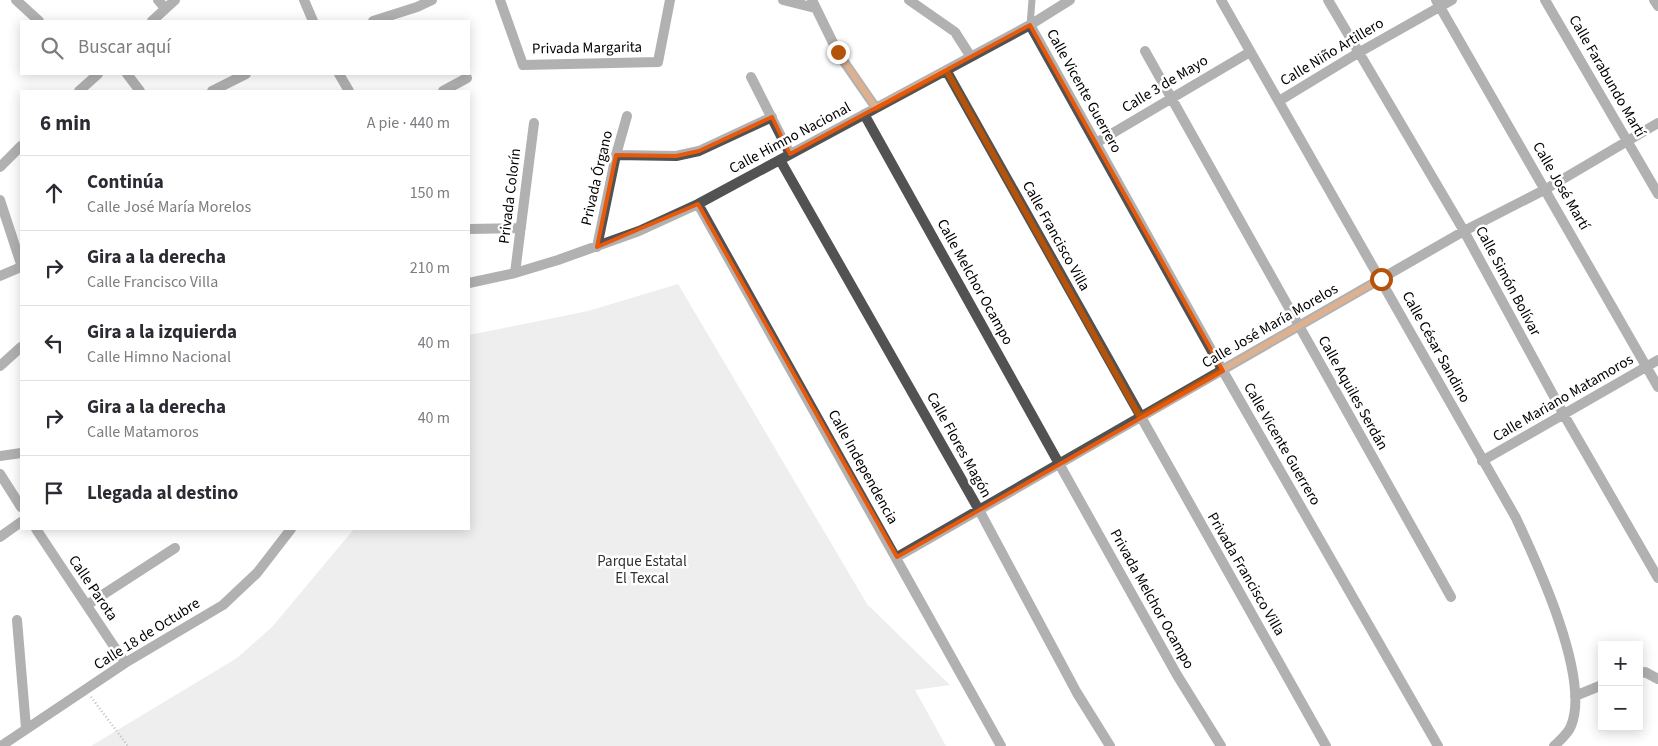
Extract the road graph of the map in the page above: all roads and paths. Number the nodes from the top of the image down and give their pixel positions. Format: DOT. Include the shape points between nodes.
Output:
graph roads {
  1 [pos="16,0"];
  2 [pos="175,0"];
  3 [pos="304,0"];
  4 [pos="432,0"];
  5 [pos="500,0"];
  6 [pos="670,0"];
  7 [pos="782,0"];
  8 [pos="909,0"];
  9 [pos="1032,0"];
  10 [pos="1070,0"];
  11 [pos="1221,0"];
  12 [pos="1328,0"];
  13 [pos="1452,0"];
  14 [pos="1545,0"];
  15 [pos="1654,0"];
  16 [pos="1438,3"];
  17 [pos="161,4"];
  18 [pos="416,4"];
  19 [pos="813,4"];
  20 [pos="1658,6"];
  21 [pos="38,20"];
  22 [pos="153,20"];
  23 [pos="312,20"];
  24 [pos="376,20"];
  25 [pos="1030,25"];
  26 [pos="1145,51"];
  27 [pos="1250,52"];
  28 [pos="1358,53"];
  29 [pos="971,57"];
  30 [pos="946,70"];
  31 [pos="95,75"];
  32 [pos="129,75"];
  33 [pos="244,75"];
  34 [pos="340,75"];
  35 [pos="751,77"];
  36 [pos="466,78"];
  37 [pos="230,82"];
  38 [pos="80,90"];
  39 [pos="139,90"];
  40 [pos="214,90"];
  41 [pos="235,90"];
  42 [pos="348,90"];
  43 [pos="445,90"];
  44 [pos="1171,98"];
  45 [pos="1279,101"];
  46 [pos="876,108"];
  47 [pos="864,114"];
  48 [pos="627,116"];
  49 [pos="772,117"];
  50 [pos="534,123"];
  51 [pos="1658,123"];
  52 [pos="1628,140"];
  53 [pos="1096,143"];
  54 [pos="20,147"];
  55 [pos="790,154"];
  56 [pos="616,155"];
  57 [pos="780,160"];
  58 [pos="0,167"];
  59 [pos="1546,188"];
  60 [pos="1658,194"];
  61 [pos="0,200"];
  62 [pos="698,204"];
  63 [pos="521,228"];
  64 [pos="470,229"];
  65 [pos="1464,231"];
  66 [pos="597,246"];
  67 [pos="20,262"];
  68 [pos="20,266"];
  69 [pos="515,273"];
  70 [pos="0,276"];
  71 [pos="1381,279"];
  72 [pos="470,283"];
  73 [pos="1300,328"];
  74 [pos="20,348"];
  75 [pos="1658,360"];
  76 [pos="0,366"];
  77 [pos="1647,367"];
  78 [pos="1223,371"];
  79 [pos="1658,387"];
  80 [pos="1564,416"];
  81 [pos="1140,417"];
  82 [pos="20,453"];
  83 [pos="0,456"];
  84 [pos="1482,461"];
  85 [pos="1059,464"];
  86 [pos="0,474"];
  87 [pos="20,504"];
  88 [pos="978,510"];
  89 [pos="20,523"];
  90 [pos="37,530"];
  91 [pos="288,531"];
  92 [pos="0,537"];
  93 [pos="175,548"];
  94 [pos="897,557"];
  95 [pos="1658,578"];
  96 [pos="1451,597"];
  97 [pos="87,605"];
  98 [pos="17,620"];
  99 [pos="125,663"];
  100 [pos="1643,672"];
  101 [pos="1658,680"];
  102 [pos="1599,686"];
  103 [pos="86,690"];
  104 [pos="1574,696"];
  105 [pos="26,728"];
  106 [pos="1,746"];
  107 [pos="128,746"];
  108 [pos="1001,746"];
  109 [pos="1110,746"];
  110 [pos="1221,746"];
  111 [pos="1326,746"];
  112 [pos="1438,746"];
  113 [pos="1554,746"];
  1 -- 21 [label="street"];
  2 -- 17 [label="street"];
  3 -- 23 [label="street"];
  4 -- 18 [label="street"];
  5 -- 6 [label="street, Privada Margarita" via="523,65 658,62"];
  7 -- 19 [label="street"];
  8 -- 29 [label="street" via="955,32"];
  9 -- 25 [label="lane"];
  10 -- 25 [label="street, Calle Himno Nacional"];
  11 -- 27 [label="street, Calle César Sandino"];
  12 -- 28 [label="street, Calle Simón Bolívar"];
  13 -- 16 [label="street, Calle Niño Artillero"];
  14 -- 52 [label="street, Calle Farabundo Martí"];
  15 -- 20 [label="street"];
  16 -- 28 [label="street, Calle Niño Artillero"];
  16 -- 59 [label="street, Calle José Martí"];
  17 -- 22 [label="street"];
  18 -- 24 [label="street"];
  19 -- 46 [label="street" via="838,52"];
  25 -- 29 [label="street, Calle Himno Nacional"];
  25 -- 53 [label="street, Calle Vicente Guerrero"];
  26 -- 44 [label="street, Calle Aquiles Serdán"];
  27 -- 44 [label="street, Calle 3 de Mayo"];
  27 -- 45 [label="street, Calle César Sandino"];
  28 -- 45 [label="street, Calle Niño Artillero"];
  28 -- 65 [label="street, Calle Simón Bolívar"];
  29 -- 30 [label="street, Calle Himno Nacional"];
  30 -- 46 [label="street, Calle Himno Nacional"];
  30 -- 81 [label="street, Calle Francisco Villa"];
  31 -- 38 [label="street"];
  32 -- 39 [label="street"];
  33 -- 37 [label="street"];
  34 -- 42 [label="street"];
  35 -- 49 [label="street"];
  36 -- 43 [label="street"];
  37 -- 40 [label="street"];
  37 -- 41 [label="street"];
  44 -- 53 [label="street, Calle 3 de Mayo"];
  44 -- 73 [label="street, Calle Aquiles Serdán"];
  45 -- 71 [label="street, Calle César Sandino"];
  46 -- 47 [label="street, Calle Himno Nacional"];
  47 -- 55 [label="street, Calle Himno Nacional"];
  47 -- 85 [label="street, Calle Melchor Ocampo"];
  48 -- 56 [label="street, Privada Órgano"];
  49 -- 55 [label="street"];
  49 -- 56 [label="street" via="698,151 676,156"];
  50 -- 63 [label="street, Privada Colorín"];
  51 -- 52 [label="street, Calle José María Morelos"];
  52 -- 59 [label="street, Calle José María Morelos"];
  52 -- 60 [label="street, Calle Farabundo Martí"];
  53 -- 78 [label="street, Calle Vicente Guerrero"];
  54 -- 58 [label="street"];
  55 -- 57 [label="street, Calle Himno Nacional"];
  56 -- 66 [label="street, Privada Órgano"];
  57 -- 62 [label="street, Calle Himno Nacional"];
  57 -- 88 [label="street, Calle Flores Magón"];
  59 -- 65 [label="street, Calle José María Morelos"];
  59 -- 77 [label="street, Calle José Martí"];
  61 -- 67 [label="street"];
  62 -- 66 [label="street, Calle Himno Nacional"];
  62 -- 94 [label="street, Calle Independencia"];
  63 -- 64 [label="street"];
  63 -- 69 [label="street, Privada Colorín"];
  65 -- 71 [label="street, Calle José María Morelos"];
  65 -- 80 [label="street, Calle Simón Bolívar"];
  66 -- 69 [label="street, Calle Himno Nacional"];
  68 -- 70 [label="street"];
  69 -- 72 [label="street, Calle Himno Nacional"];
  71 -- 73 [label="street, Calle José María Morelos"];
  71 -- 84 [label="street, Calle César Sandino"];
  73 -- 78 [label="street, Calle José María Morelos"];
  73 -- 96 [label="street, Calle Aquiles Serdán"];
  74 -- 76 [label="street"];
  75 -- 77 [label="street, Calle Mariano Matamoros"];
  77 -- 79 [label="street, Calle José Martí"];
  77 -- 80 [label="street, Calle Mariano Matamoros"];
  78 -- 81 [label="street, Calle José María Morelos"];
  78 -- 112 [label="street, Calle Vicente Guerrero"];
  80 -- 84 [label="street, Calle Mariano Matamoros"];
  80 -- 95 [label="street, Calle Simón Bolívar"];
  81 -- 85 [label="street, Calle José María Morelos"];
  81 -- 111 [label="street, Privada Francisco Villa"];
  82 -- 83 [label="street"];
  84 -- 104 [label="street, Calle César Sandino" via="1516,518 1545,582 1571,661"];
  85 -- 88 [label="street, Calle José María Morelos"];
  85 -- 110 [label="street, Privada Melchor Ocampo" via="1177,675"];
  86 -- 87 [label="street"];
  88 -- 94 [label="street, Calle José María Morelos"];
  88 -- 109 [label="street, Calle Flores Magón" via="1076,693"];
  89 -- 92 [label="street"];
  90 -- 97 [label="street, Calle Parota"];
  91 -- 99 [label="street, Calle 18 de Octubre" via="257,574 223,605"];
  93 -- 97 [label="street"];
  94 -- 108 [label="street, Calle Independencia"];
  97 -- 99 [label="street, Calle Parota"];
  98 -- 105 [label="street"];
  99 -- 103 [label="street, Calle 18 de Octubre"];
  100 -- 101 [label="street"];
  102 -- 104 [label="street"];
  103 -- 105 [label="street, Calle 18 de Octubre"];
  103 -- 107 [label="path"];
  104 -- 113 [label="street, Calle César Sandino" via="1572,724"];
  105 -- 106 [label="street, Calle 18 de Octubre"];
}
